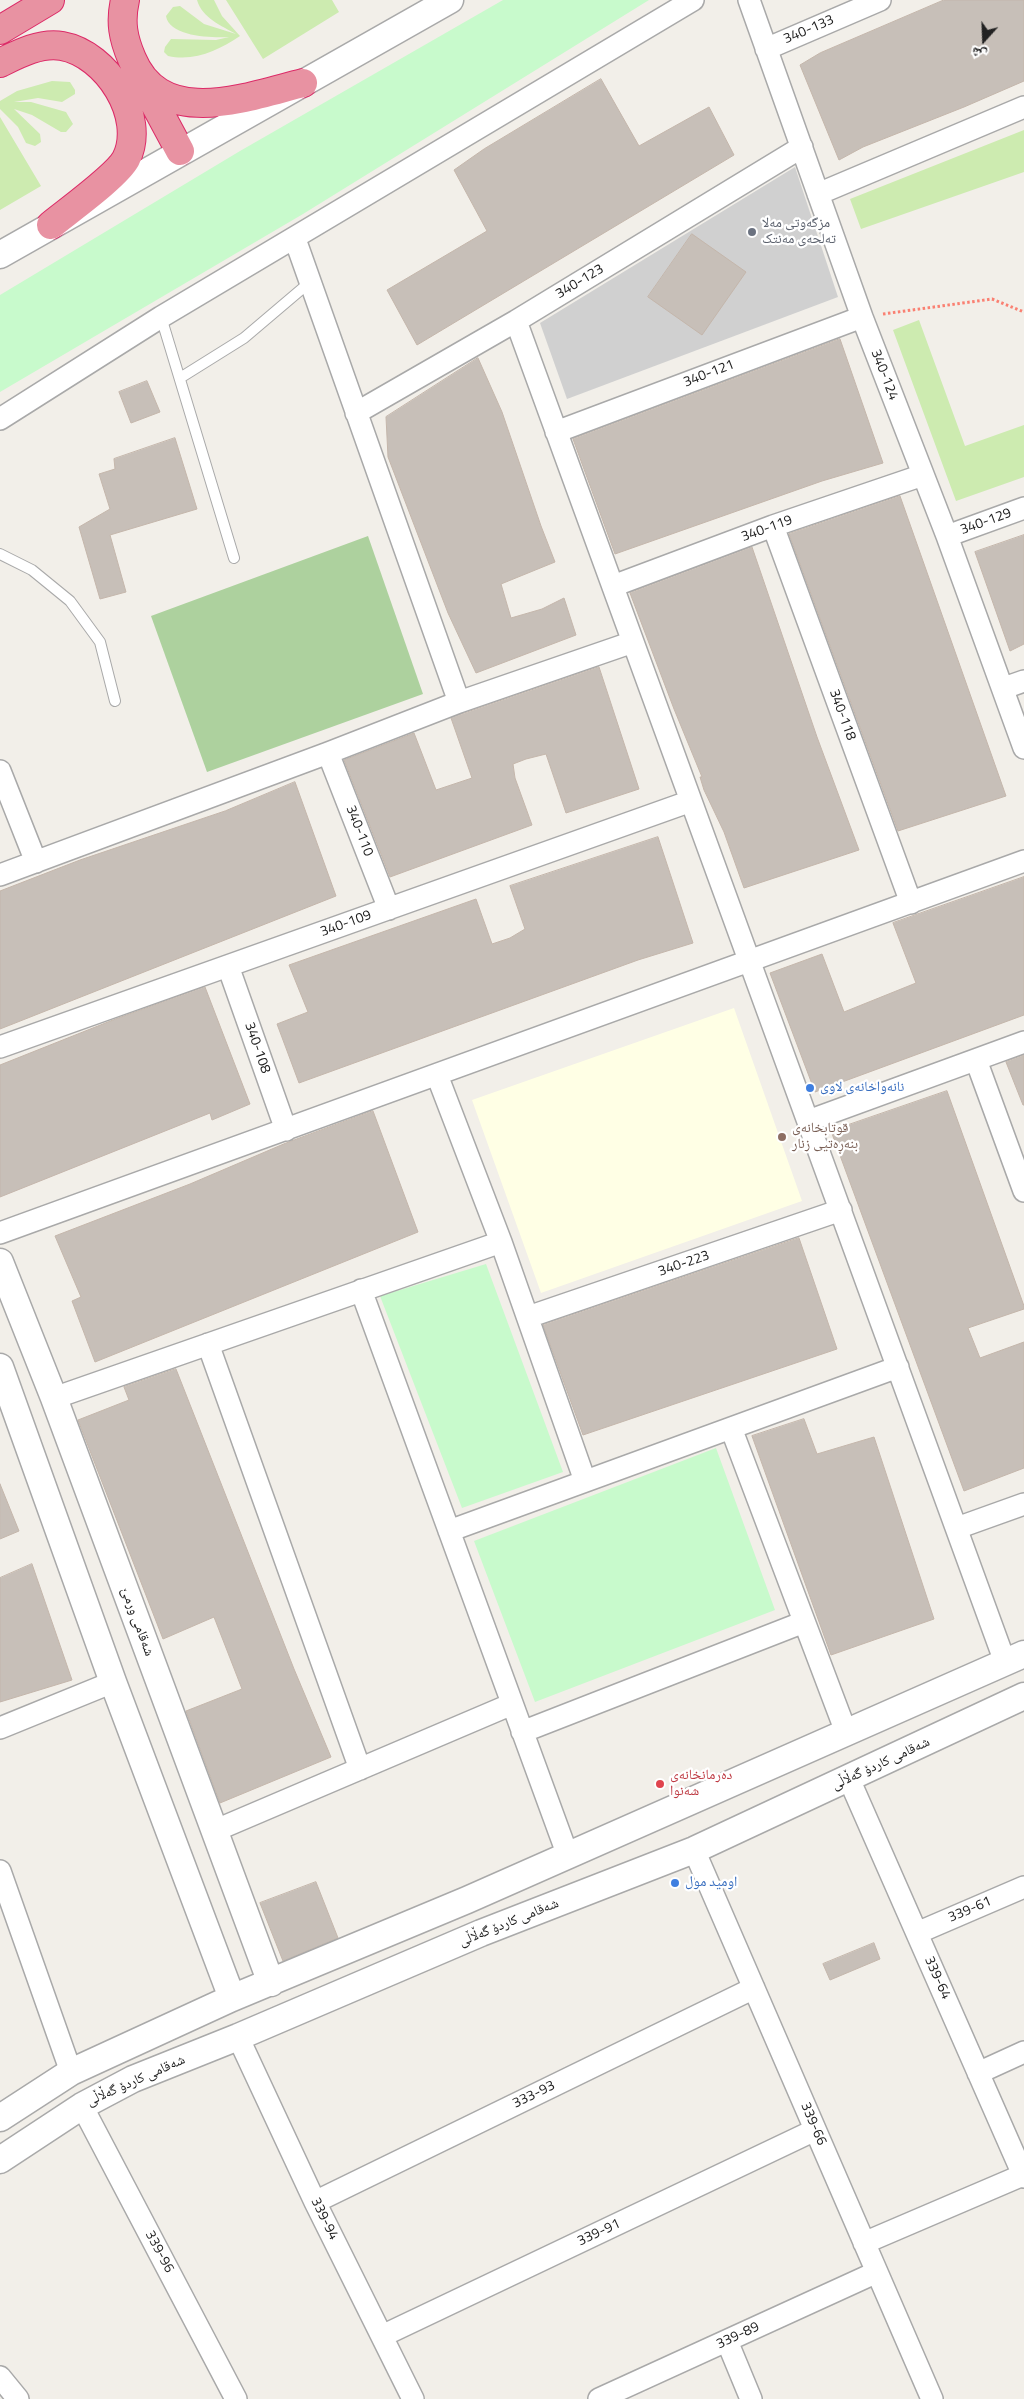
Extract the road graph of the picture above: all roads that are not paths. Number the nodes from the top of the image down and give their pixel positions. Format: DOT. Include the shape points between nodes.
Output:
graph roads {
  1 [pos="50,0"];
  2 [pos="125,0"];
  3 [pos="450,0"];
  4 [pos="693,0"];
  5 [pos="749,0"];
  6 [pos="880,0"];
  7 [pos="0,30"];
  8 [pos="766,49"];
  9 [pos="0,63"];
  10 [pos="138,72"];
  11 [pos="303,83"];
  12 [pos="125,103"];
  13 [pos="1024,107"];
  14 [pos="802,147"];
  15 [pos="175,154"];
  16 [pos="818,194"];
  17 [pos="51,225"];
  18 [pos="295,239"];
  19 [pos="0,255"];
  20 [pos="310,282"];
  21 [pos="161,317"];
  22 [pos="862,317"];
  23 [pos="516,321"];
  24 [pos="180,378"];
  25 [pos="356,413"];
  26 [pos="0,419"];
  27 [pos="556,432"];
  28 [pos="923,475"];
  29 [pos="1024,508"];
  30 [pos="773,526"];
  31 [pos="947,536"];
  32 [pos="0,554"];
  33 [pos="234,558"];
  34 [pos="613,586"];
  35 [pos="633,642"];
  36 [pos="1024,681"];
  37 [pos="1004,688"];
  38 [pos="115,701"];
  39 [pos="459,702"];
  40 [pos="1024,748"];
  41 [pos="328,753"];
  42 [pos="0,772"];
  43 [pos="691,801"];
  44 [pos="1024,861"];
  45 [pos="36,862"];
  46 [pos="0,875"];
  47 [pos="911,903"];
  48 [pos="389,909"];
  49 [pos="750,962"];
  50 [pos="228,966"];
  51 [pos="1024,1042"];
  52 [pos="0,1047"];
  53 [pos="976,1060"];
  54 [pos="437,1075"];
  55 [pos="808,1121"];
  56 [pos="286,1130"];
  57 [pos="1024,1191"];
  58 [pos="841,1210"];
  59 [pos="0,1233"];
  60 [pos="501,1242"];
  61 [pos="0,1262"];
  62 [pos="362,1290"];
  63 [pos="528,1317"];
  64 [pos="208,1344"];
  65 [pos="0,1367"];
  66 [pos="898,1367"];
  67 [pos="54,1398"];
  68 [pos="731,1428"];
  69 [pos="585,1481"];
  70 [pos="1024,1504"];
  71 [pos="957,1528"];
  72 [pos="449,1531"];
  73 [pos="804,1622"];
  74 [pos="1015,1658"];
  75 [pos="113,1682"];
  76 [pos="1024,1696"];
  77 [pos="512,1704"];
  78 [pos="0,1728"];
  79 [pos="522,1732"];
  80 [pos="846,1732"];
  81 [pos="360,1769"];
  82 [pos="849,1779"];
  83 [pos="214,1832"];
  84 [pos="694,1850"];
  85 [pos="568,1856"];
  86 [pos="0,1871"];
  87 [pos="1024,1887"];
  88 [pos="467,1900"];
  89 [pos="8,1919"];
  90 [pos="917,1933"];
  91 [pos="481,1934"];
  92 [pos="271,1983"];
  93 [pos="754,1988"];
  94 [pos="232,1998"];
  95 [pos="238,2037"];
  96 [pos="1024,2052"];
  97 [pos="71,2072"];
  98 [pos="978,2072"];
  99 [pos="82,2106"];
  100 [pos="0,2118"];
  101 [pos="815,2130"];
  102 [pos="0,2160"];
  103 [pos="1024,2176"];
  104 [pos="315,2202"];
  105 [pos="864,2243"];
  106 [pos="877,2272"];
  107 [pos="382,2336"];
  108 [pos="727,2341"];
  109 [pos="236,2399"];
  110 [pos="413,2399"];
  111 [pos="599,2399"];
  112 [pos="751,2399"];
  113 [pos="932,2399"];
  1 -- 7 [label="highway"];
  2 -- 10 [label="highway" via="122,34"];
  3 -- 11 [label="street"];
  4 -- 18 [label="street"];
  5 -- 8 [label="street, 340-124"];
  6 -- 8 [label="street, 340-133"];
  8 -- 14 [label="street, 340-124"];
  9 -- 12 [label="highway" via="48,46 74,49 96,63 114,83"];
  10 -- 11 [label="highway" via="162,94 187,103 201,104 238,99"];
  10 -- 15 [label="highway"];
  11 -- 15 [label="street"];
  12 -- 15 [label="highway"];
  12 -- 17 [label="highway" via="132,126 126,159 120,168"];
  13 -- 16 [label="street"];
  14 -- 16 [label="street, 340-124"];
  14 -- 23 [label="street, 340-123"];
  15 -- 17 [label="street"];
  16 -- 22 [label="street, 340-124"];
  17 -- 19 [label="street"];
  18 -- 20 [label="street"];
  18 -- 21 [label="street"];
  20 -- 24 [label="lane" via="244,338"];
  20 -- 25 [label="street"];
  21 -- 24 [label="lane"];
  21 -- 26 [label="street"];
  22 -- 27 [label="street, 340-121"];
  22 -- 28 [label="street, 340-124"];
  23 -- 25 [label="street, 340-123"];
  23 -- 27 [label="street"];
  24 -- 33 [label="lane"];
  25 -- 39 [label="street"];
  27 -- 34 [label="street"];
  28 -- 30 [label="street, 340-119"];
  28 -- 31 [label="street, 340-124"];
  29 -- 31 [label="street, 340-129"];
  30 -- 34 [label="street, 340-119"];
  30 -- 47 [label="street, 340-118"];
  31 -- 37 [label="street, 340-124"];
  32 -- 38 [label="lane" via="32,570 70,601 100,642"];
  34 -- 35 [label="street"];
  35 -- 39 [label="street"];
  35 -- 43 [label="street"];
  36 -- 37 [label="street"];
  37 -- 40 [label="street, 340-124"];
  39 -- 41 [label="street"];
  41 -- 45 [label="street"];
  41 -- 48 [label="street, 340-110"];
  42 -- 45 [label="street"];
  43 -- 48 [label="street, 340-109"];
  43 -- 49 [label="street"];
  44 -- 47 [label="street"];
  45 -- 46 [label="street"];
  47 -- 49 [label="street"];
  48 -- 50 [label="street, 340-109"];
  49 -- 54 [label="street"];
  49 -- 55 [label="street"];
  50 -- 52 [label="street, 340-109"];
  50 -- 56 [label="street, 340-108"];
  51 -- 53 [label="street"];
  53 -- 55 [label="street"];
  53 -- 57 [label="street"];
  54 -- 56 [label="street"];
  54 -- 60 [label="street"];
  55 -- 58 [label="street"];
  56 -- 59 [label="street"];
  58 -- 63 [label="street, 340-223"];
  58 -- 66 [label="street"];
  60 -- 62 [label="street"];
  60 -- 63 [label="street"];
  61 -- 67 [label="street, شەقامی ورمێ"];
  62 -- 64 [label="street"];
  62 -- 72 [label="street"];
  63 -- 69 [label="street"];
  64 -- 67 [label="street"];
  64 -- 81 [label="street"];
  65 -- 75 [label="street"];
  66 -- 68 [label="street"];
  66 -- 71 [label="street"];
  67 -- 83 [label="street, شەقامی ورمێ"];
  68 -- 69 [label="street"];
  68 -- 73 [label="street"];
  69 -- 72 [label="street"];
  70 -- 71 [label="street"];
  71 -- 74 [label="street"];
  72 -- 77 [label="street"];
  73 -- 79 [label="street"];
  73 -- 80 [label="street"];
  74 -- 80 [label="street"];
  75 -- 78 [label="street"];
  75 -- 94 [label="street"];
  76 -- 82 [label="street, شەقامی کاردۆ گەڵاڵی"];
  77 -- 79 [label="street"];
  77 -- 81 [label="street"];
  79 -- 85 [label="street"];
  80 -- 85 [label="street"];
  81 -- 83 [label="street"];
  82 -- 84 [label="street, شەقامی کاردۆ گەڵاڵی"];
  82 -- 90 [label="street, 339-64"];
  83 -- 92 [label="street, شەقامی ورمێ"];
  84 -- 91 [label="street, شەقامی کاردۆ گەڵاڵی"];
  84 -- 93 [label="street, 339-66"];
  85 -- 88 [label="street"];
  86 -- 89 [label="street"];
  87 -- 90 [label="street, 339-61"];
  88 -- 91 [label="street"];
  88 -- 92 [label="street"];
  89 -- 97 [label="street"];
  90 -- 98 [label="street, 339-64"];
  91 -- 95 [label="street, شەقامی کاردۆ گەڵاڵی"];
  92 -- 94 [label="street"];
  93 -- 101 [label="street, 339-66"];
  93 -- 104 [label="street, 333-93"];
  94 -- 97 [label="street"];
  95 -- 99 [label="street, شەقامی کاردۆ گەڵاڵی" via="134,2079"];
  95 -- 104 [label="street, 339-94"];
  96 -- 98 [label="street"];
  97 -- 100 [label="street"];
  98 -- 103 [label="street, 339-64"];
  99 -- 102 [label="street, شەقامی کاردۆ گەڵاڵی"];
  99 -- 109 [label="street, 339-96"];
  101 -- 105 [label="street, 339-66"];
  101 -- 107 [label="street, 339-91"];
  103 -- 105 [label="street"];
  104 -- 107 [label="street, 339-94"];
  105 -- 106 [label="street, 339-66"];
  106 -- 108 [label="street, 339-89"];
  106 -- 113 [label="street, 339-66"];
  107 -- 110 [label="street, 339-94"];
  108 -- 111 [label="street, 339-89"];
  108 -- 112 [label="street"];
}
